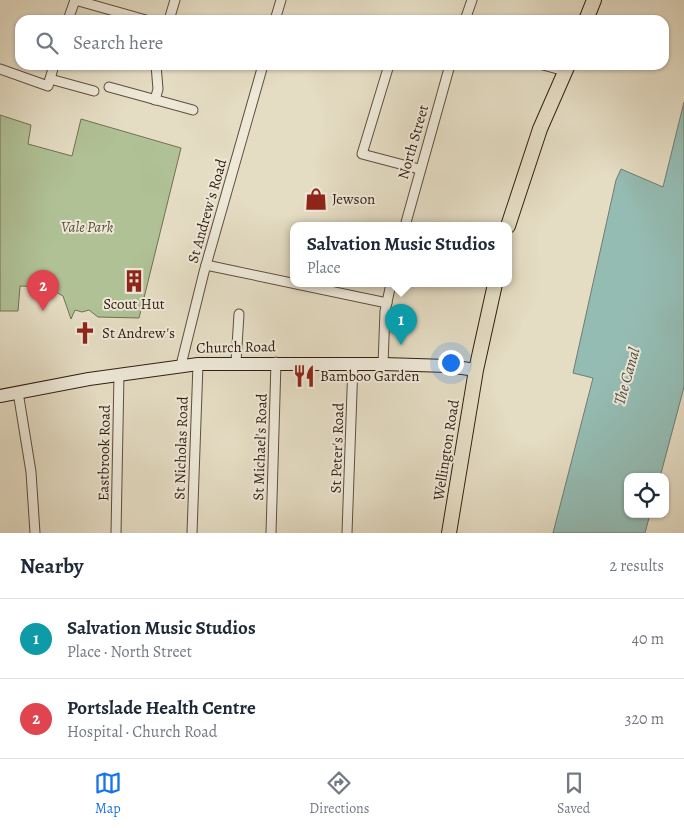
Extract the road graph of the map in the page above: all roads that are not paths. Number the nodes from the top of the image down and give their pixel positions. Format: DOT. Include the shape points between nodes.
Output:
graph roads {
  1 [pos="75,0"];
  2 [pos="175,0"];
  3 [pos="281,0"];
  4 [pos="472,0"];
  5 [pos="594,0"];
  6 [pos="70,15"];
  7 [pos="128,15"];
  8 [pos="171,15"];
  9 [pos="276,15"];
  10 [pos="467,15"];
  11 [pos="588,15"];
  12 [pos="0,69"];
  13 [pos="53,70"];
  14 [pos="156,70"];
  15 [pos="262,70"];
  16 [pos="387,70"];
  17 [pos="449,70"];
  18 [pos="565,70"];
  19 [pos="49,82"];
  20 [pos="109,87"];
  21 [pos="94,91"];
  22 [pos="155,100"];
  23 [pos="193,110"];
  24 [pos="419,169"];
  25 [pos="406,222"];
  26 [pos="509,222"];
  27 [pos="206,265"];
  28 [pos="290,283"];
  29 [pos="308,287"];
  30 [pos="390,287"];
  31 [pos="494,287"];
  32 [pos="386,303"];
  33 [pos="239,314"];
  34 [pos="236,362"];
  35 [pos="276,362"];
  36 [pos="353,363"];
  37 [pos="198,364"];
  38 [pos="383,364"];
  39 [pos="182,365"];
  40 [pos="476,370"];
  41 [pos="119,374"];
  42 [pos="18,392"];
  43 [pos="0,396"];
  44 [pos="35,533"];
  45 [pos="116,533"];
  46 [pos="192,533"];
  47 [pos="271,533"];
  48 [pos="348,533"];
  49 [pos="449,533"];
  1 -- 6 [label="street"];
  1 -- 7 [label="street"];
  2 -- 8 [label="street"];
  3 -- 9 [label="street"];
  4 -- 10 [label="street"];
  5 -- 11 [label="main road"];
  12 -- 19 [label="street"];
  13 -- 19 [label="street"];
  14 -- 22 [label="street"];
  15 -- 27 [label="street, St Andrew's Road"];
  16 -- 24 [label="street" via="362,154"];
  17 -- 24 [label="street, North Street"];
  18 -- 26 [label="main road" via="540,129"];
  19 -- 21 [label="street"];
  20 -- 22 [label="street"];
  22 -- 23 [label="street"];
  24 -- 25 [label="street, North Street"];
  27 -- 28 [label="street"];
  27 -- 39 [label="street, St Andrew's Road"];
  29 -- 32 [label="street"];
  30 -- 32 [label="street"];
  31 -- 40 [label="main road, Wellington Road"];
  32 -- 38 [label="street"];
  33 -- 34 [label="street"];
  34 -- 35 [label="main road, Church Road"];
  34 -- 37 [label="main road, Church Road"];
  35 -- 36 [label="main road, Church Road"];
  35 -- 47 [label="street, St Michael's Road"];
  36 -- 38 [label="main road, Church Road"];
  36 -- 48 [label="street, St Peter's Road"];
  37 -- 39 [label="main road, Church Road"];
  37 -- 46 [label="street, St Nicholas Road"];
  38 -- 40 [label="main road, Church Road"];
  39 -- 41 [label="main road, Church Road"];
  40 -- 49 [label="main road, Wellington Road"];
  41 -- 42 [label="main road, Church Road"];
  41 -- 45 [label="street, Eastbrook Road"];
  42 -- 43 [label="main road, Church Road"];
  42 -- 44 [label="street" via="31,472"];
}
